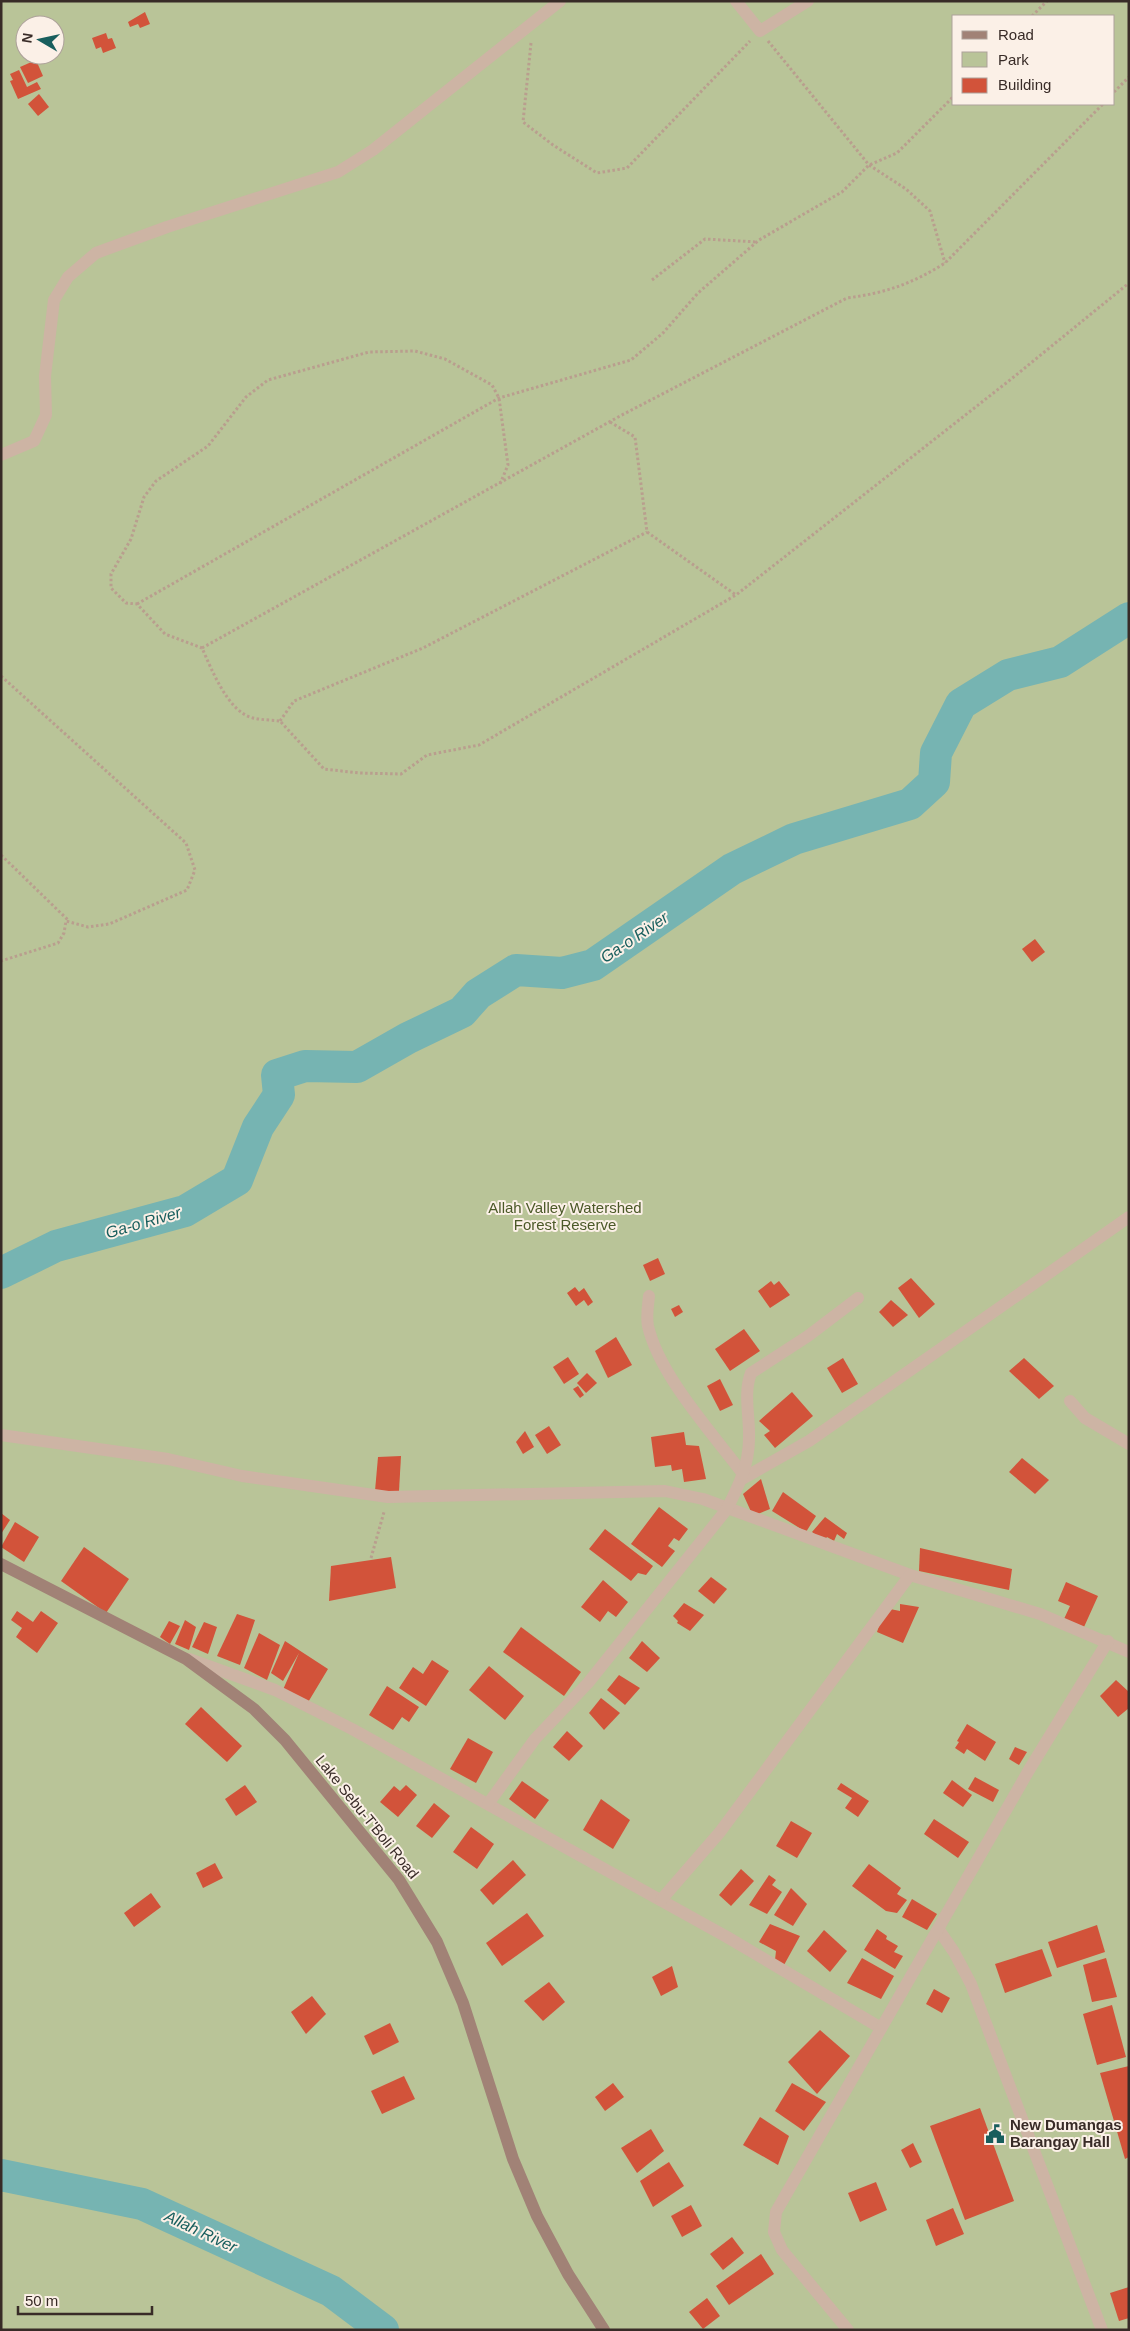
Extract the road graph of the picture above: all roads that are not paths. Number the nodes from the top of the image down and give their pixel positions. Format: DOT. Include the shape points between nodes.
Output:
graph roads {
  1 [pos="560,1"];
  2 [pos="736,1"];
  3 [pos="808,1"];
  4 [pos="1,455"];
  5 [pos="1129,1217"];
  6 [pos="649,1296"];
  7 [pos="858,1298"];
  8 [pos="1070,1401"];
  9 [pos="1,1435"];
  10 [pos="1129,1444"];
  11 [pos="743,1476"];
  12 [pos="727,1509"];
  13 [pos="1,1564"];
  14 [pos="910,1575"];
  15 [pos="1108,1641"];
  16 [pos="1129,1652"];
  17 [pos="186,1658"];
  18 [pos="488,1804"];
  19 [pos="661,1900"];
  20 [pos="939,1930"];
  21 [pos="881,2028"];
  22 [pos="604,2330"];
  23 [pos="848,2330"];
  24 [pos="1102,2330"];
  1 -- 4 [label="street" via="381,145 338,172 96,253 68,277 54,300 45,376 46,415 34,441"];
  2 -- 3 [label="street" via="760,31"];
  5 -- 11 [label="street" via="809,1441"];
  6 -- 11 [label="street" via="648,1326 663,1364"];
  7 -- 11 [label="street" via="751,1373 747,1394 750,1440"];
  8 -- 10 [label="street" via="1085,1418"];
  9 -- 12 [label="street" via="168,1459 242,1476 388,1496 666,1491"];
  11 -- 12 [label="street"];
  12 -- 14 [label="street"];
  12 -- 18 [label="street" via="588,1683 535,1739"];
  13 -- 17 [label="main road, Lake Sebu-T'Boli Road"];
  14 -- 15 [label="street" via="1040,1614"];
  14 -- 19 [label="street" via="720,1832"];
  15 -- 16 [label="street"];
  15 -- 20 [label="street" via="1029,1770"];
  17 -- 18 [label="street" via="274,1690"];
  17 -- 22 [label="main road, Lake Sebu-T'Boli Road" via="254,1709 285,1740 399,1880 437,1942 463,2002 513,2158 537,2216 568,2274"];
  18 -- 19 [label="street"];
  19 -- 21 [label="street"];
  20 -- 21 [label="street"];
  20 -- 24 [label="street" via="971,1984"];
  21 -- 23 [label="street" via="773,2222 782,2250"];
}
